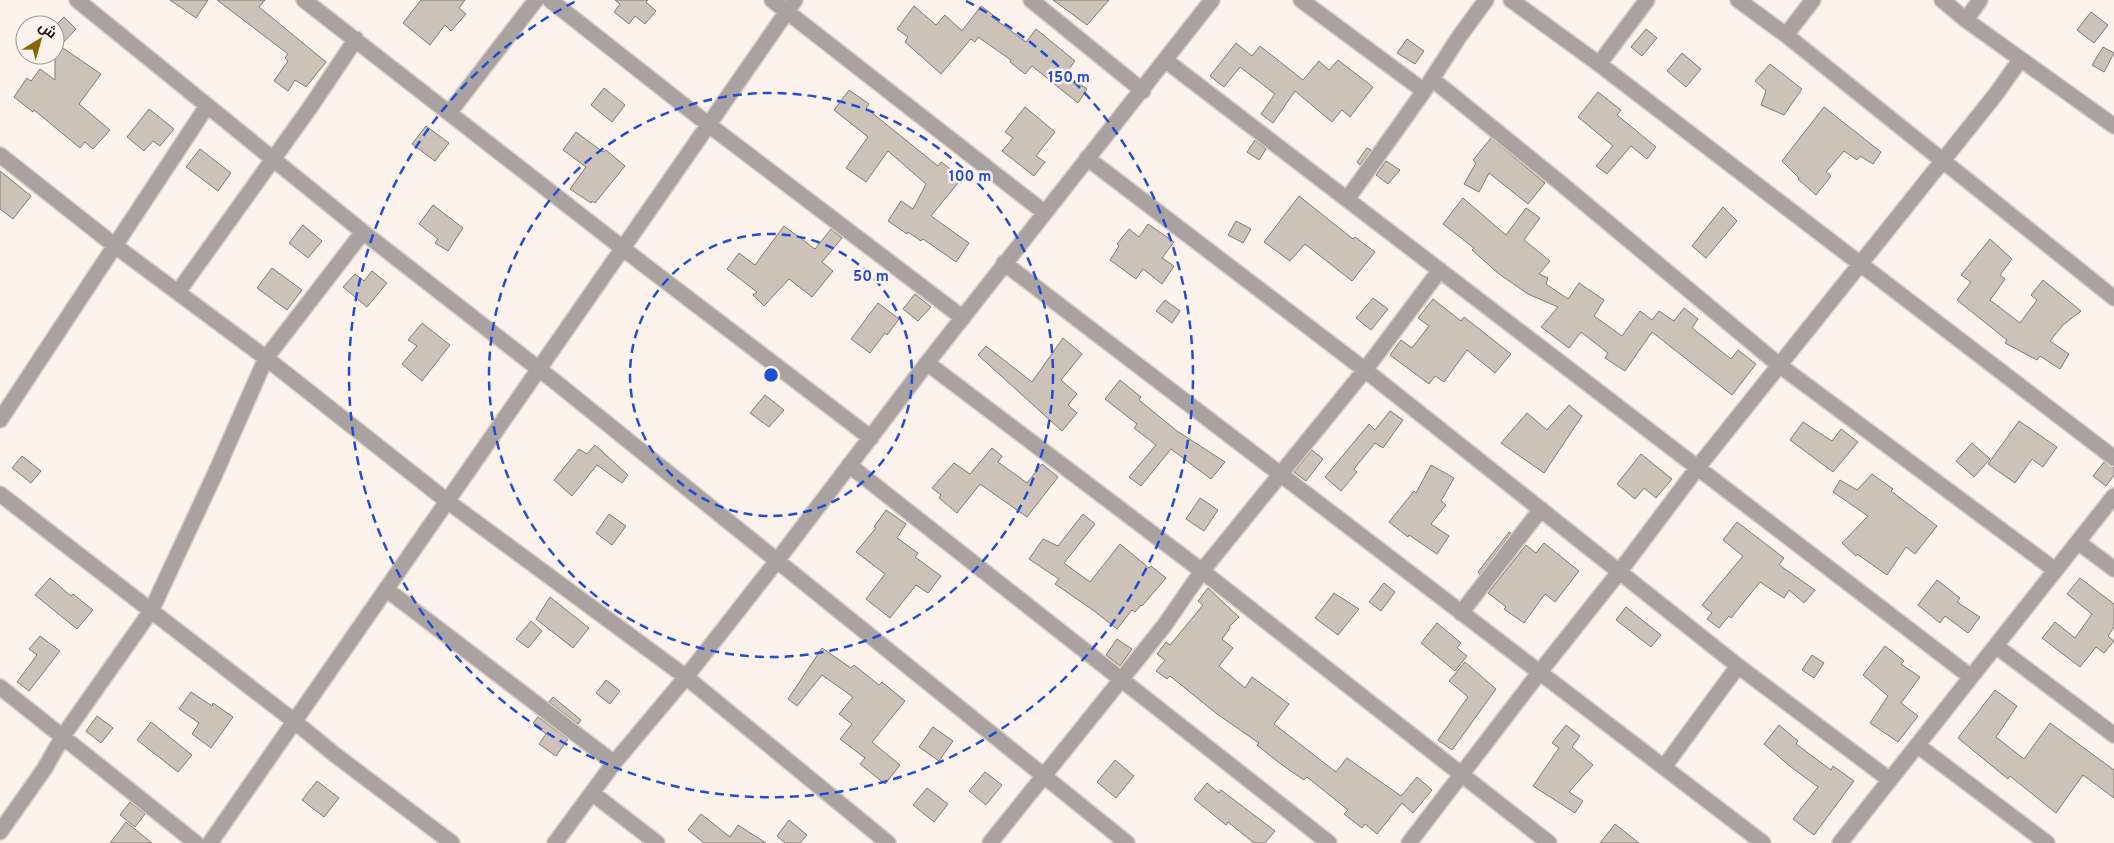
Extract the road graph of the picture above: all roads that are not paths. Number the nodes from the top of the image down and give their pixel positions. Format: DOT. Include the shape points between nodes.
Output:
graph roads {
  1 [pos="77,0"];
  2 [pos="304,0"];
  3 [pos="536,0"];
  4 [pos="550,0"];
  5 [pos="772,0"];
  6 [pos="1031,0"];
  7 [pos="1212,0"];
  8 [pos="1301,0"];
  9 [pos="1486,0"];
  10 [pos="1511,0"];
  11 [pos="1647,0"];
  12 [pos="1738,0"];
  13 [pos="1812,0"];
  14 [pos="1942,0"];
  15 [pos="1980,0"];
  16 [pos="792,6"];
  17 [pos="1966,20"];
  18 [pos="1786,35"];
  19 [pos="356,39"];
  20 [pos="1165,60"];
  21 [pos="2020,60"];
  22 [pos="1599,64"];
  23 [pos="1428,85"];
  24 [pos="1143,90"];
  25 [pos="206,106"];
  26 [pos="449,113"];
  27 [pos="709,125"];
  28 [pos="2114,126"];
  29 [pos="0,155"];
  30 [pos="273,158"];
  31 [pos="1087,158"];
  32 [pos="1944,160"];
  33 [pos="1348,198"];
  34 [pos="1045,213"];
  35 [pos="364,232"];
  36 [pos="114,245"];
  37 [pos="623,249"];
  38 [pos="1004,264"];
  39 [pos="1859,264"];
  40 [pos="1440,270"];
  41 [pos="178,292"];
  42 [pos="2114,298"];
  43 [pos="963,318"];
  44 [pos="266,358"];
  45 [pos="927,363"];
  46 [pos="1778,365"];
  47 [pos="539,369"];
  48 [pos="1364,370"];
  49 [pos="0,420"];
  50 [pos="871,438"];
  51 [pos="2114,458"];
  52 [pos="849,464"];
  53 [pos="1698,467"];
  54 [pos="1280,475"];
  55 [pos="0,494"];
  56 [pos="2114,496"];
  57 [pos="447,502"];
  58 [pos="1541,508"];
  59 [pos="2078,542"];
  60 [pos="776,562"];
  61 [pos="2114,569"];
  62 [pos="2055,570"];
  63 [pos="1202,571"];
  64 [pos="1620,571"];
  65 [pos="386,589"];
  66 [pos="151,611"];
  67 [pos="1461,613"];
  68 [pos="1996,646"];
  69 [pos="1738,666"];
  70 [pos="1539,673"];
  71 [pos="686,677"];
  72 [pos="1971,677"];
  73 [pos="1122,678"];
  74 [pos="0,688"];
  75 [pos="294,721"];
  76 [pos="2114,735"];
  77 [pos="63,736"];
  78 [pos="1917,745"];
  79 [pos="614,763"];
  80 [pos="1664,767"];
  81 [pos="1462,775"];
  82 [pos="1042,776"];
  83 [pos="1890,780"];
  84 [pos="592,793"];
  85 [pos="0,832"];
  86 [pos="196,843"];
  87 [pos="210,843"];
  88 [pos="452,843"];
  89 [pos="555,843"];
  90 [pos="657,843"];
  91 [pos="888,843"];
  92 [pos="990,843"];
  93 [pos="1127,843"];
  94 [pos="1329,843"];
  95 [pos="1409,843"];
  96 [pos="1549,843"];
  97 [pos="1763,843"];
  98 [pos="1840,843"];
  99 [pos="2048,843"];
  1 -- 25 [label="street"];
  2 -- 19 [label="street"];
  3 -- 26 [label="street"];
  4 -- 27 [label="street"];
  5 -- 16 [label="street"];
  6 -- 24 [label="street"];
  7 -- 20 [label="street"];
  8 -- 23 [label="street"];
  9 -- 23 [label="street"];
  10 -- 22 [label="street"];
  11 -- 22 [label="street"];
  12 -- 18 [label="street"];
  13 -- 18 [label="street"];
  14 -- 17 [label="street"];
  15 -- 17 [label="street"];
  16 -- 27 [label="street"];
  16 -- 34 [label="street"];
  17 -- 21 [label="street"];
  18 -- 32 [label="street"];
  19 -- 26 [label="street"];
  19 -- 30 [label="street"];
  20 -- 24 [label="street"];
  20 -- 33 [label="street"];
  21 -- 28 [label="street"];
  21 -- 32 [label="street"];
  22 -- 39 [label="street"];
  23 -- 33 [label="street"];
  23 -- 46 [label="street" via="1566,188"];
  24 -- 31 [label="street"];
  25 -- 30 [label="street"];
  25 -- 36 [label="street"];
  26 -- 37 [label="street"];
  27 -- 37 [label="street"];
  27 -- 43 [label="street"];
  29 -- 36 [label="street"];
  30 -- 35 [label="street"];
  30 -- 41 [label="street"];
  31 -- 34 [label="street"];
  31 -- 48 [label="street"];
  32 -- 39 [label="street"];
  32 -- 42 [label="street"];
  33 -- 40 [label="street"];
  34 -- 38 [label="street"];
  35 -- 44 [label="street"];
  35 -- 47 [label="street"];
  36 -- 41 [label="street"];
  36 -- 49 [label="street"];
  37 -- 47 [label="street"];
  37 -- 50 [label="street"];
  38 -- 43 [label="street"];
  38 -- 54 [label="street"];
  39 -- 46 [label="street"];
  39 -- 51 [label="street"];
  40 -- 48 [label="street"];
  40 -- 53 [label="street"];
  41 -- 44 [label="street"];
  43 -- 45 [label="street"];
  44 -- 57 [label="street"];
  44 -- 66 [label="street"];
  45 -- 50 [label="street"];
  45 -- 63 [label="street"];
  46 -- 53 [label="street"];
  46 -- 62 [label="street"];
  47 -- 57 [label="street"];
  47 -- 60 [label="street"];
  48 -- 54 [label="street"];
  48 -- 58 [label="street"];
  50 -- 52 [label="street"];
  52 -- 60 [label="street"];
  52 -- 73 [label="street"];
  53 -- 64 [label="street"];
  53 -- 72 [label="street"];
  54 -- 63 [label="street"];
  54 -- 67 [label="street"];
  55 -- 66 [label="street"];
  56 -- 59 [label="street"];
  57 -- 65 [label="street"];
  57 -- 71 [label="street"];
  58 -- 64 [label="street"];
  58 -- 67 [label="street"];
  59 -- 61 [label="street"];
  59 -- 62 [label="street"];
  60 -- 71 [label="street"];
  60 -- 82 [label="street"];
  62 -- 68 [label="street"];
  63 -- 73 [label="street"];
  63 -- 81 [label="street"];
  64 -- 69 [label="street"];
  64 -- 70 [label="street"];
  65 -- 75 [label="street"];
  65 -- 79 [label="street"];
  66 -- 75 [label="street"];
  66 -- 77 [label="street"];
  67 -- 70 [label="street"];
  68 -- 72 [label="street"];
  68 -- 76 [label="street"];
  69 -- 80 [label="street"];
  69 -- 83 [label="street"];
  70 -- 80 [label="street"];
  70 -- 81 [label="street"];
  71 -- 79 [label="street"];
  71 -- 91 [label="street"];
  72 -- 78 [label="street"];
  73 -- 82 [label="street"];
  73 -- 94 [label="street"];
  74 -- 77 [label="street"];
  75 -- 87 [label="street"];
  75 -- 88 [label="street"];
  77 -- 85 [label="street" via="45,768"];
  77 -- 86 [label="street"];
  78 -- 83 [label="street"];
  78 -- 99 [label="street"];
  79 -- 84 [label="street"];
  80 -- 97 [label="street"];
  81 -- 95 [label="street"];
  81 -- 96 [label="street"];
  82 -- 92 [label="street"];
  82 -- 93 [label="street"];
  83 -- 98 [label="street"];
  84 -- 89 [label="street"];
  84 -- 90 [label="street"];
}
